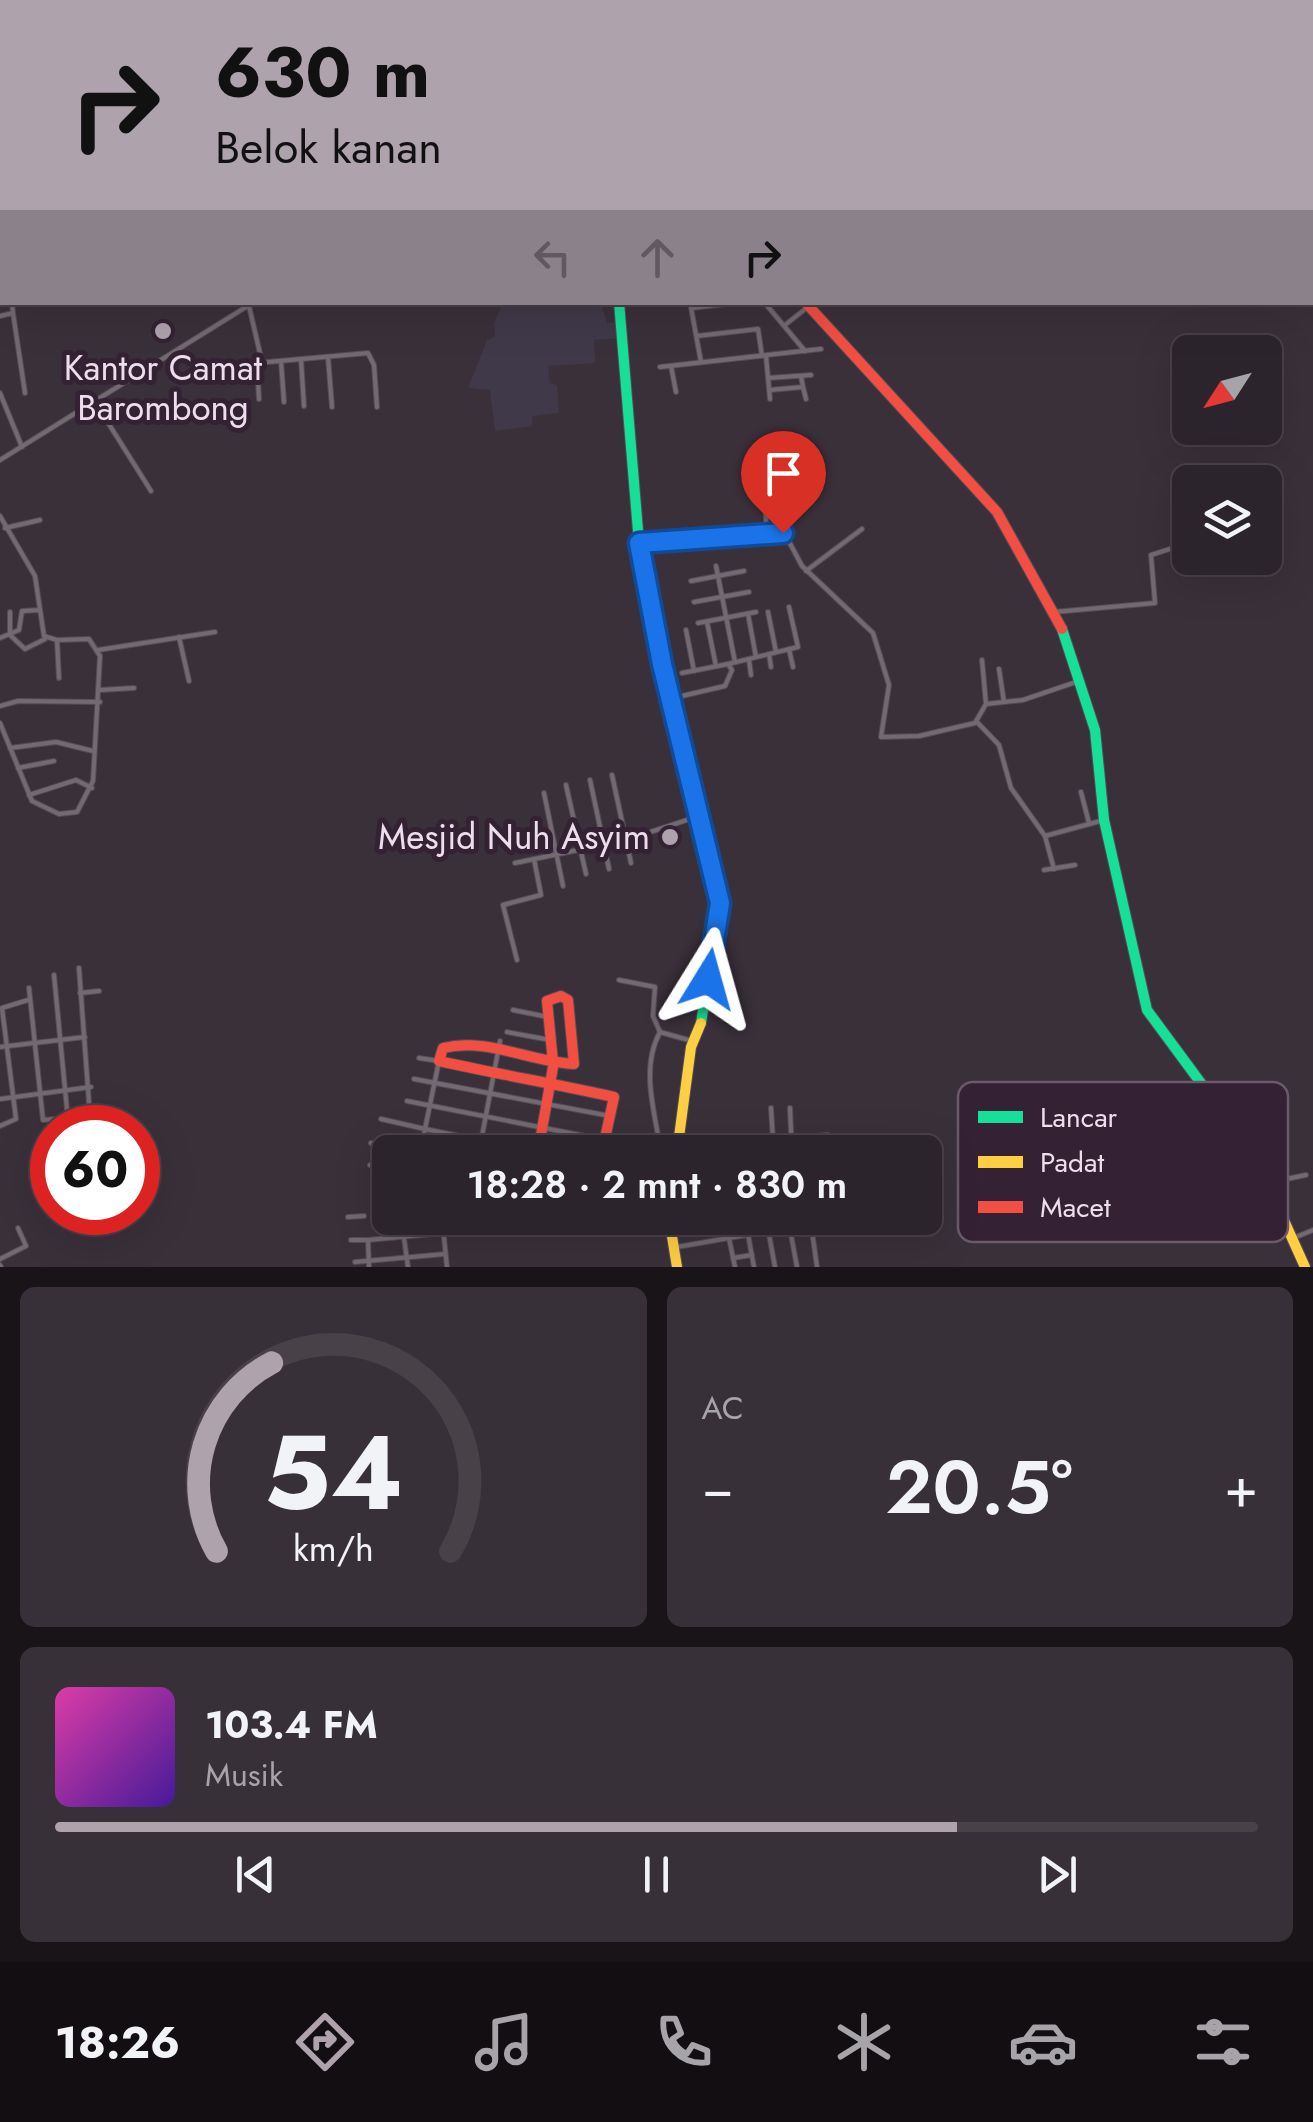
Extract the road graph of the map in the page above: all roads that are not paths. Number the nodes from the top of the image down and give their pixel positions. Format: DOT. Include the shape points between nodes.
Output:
graph roads {
  1 [pos="12,305"];
  2 [pos="249,305"];
  3 [pos="251,305"];
  4 [pos="619,305"];
  5 [pos="690,305"];
  6 [pos="769,305"];
  7 [pos="804,306"];
  8 [pos="13,313"];
  9 [pos="0,316"];
  10 [pos="786,326"];
  11 [pos="696,336"];
  12 [pos="822,349"];
  13 [pos="805,352"];
  14 [pos="764,356"];
  15 [pos="328,357"];
  16 [pos="302,359"];
  17 [pos="281,360"];
  18 [pos="262,362"];
  19 [pos="701,362"];
  20 [pos="671,366"];
  21 [pos="660,367"];
  22 [pos="810,375"];
  23 [pos="801,376"];
  24 [pos="768,378"];
  25 [pos="803,386"];
  26 [pos="769,390"];
  27 [pos="25,392"];
  28 [pos="676,392"];
  29 [pos="0,393"];
  30 [pos="259,399"];
  31 [pos="770,399"];
  32 [pos="806,399"];
  33 [pos="95,402"];
  34 [pos="284,402"];
  35 [pos="304,406"];
  36 [pos="2,407"];
  37 [pos="332,407"];
  38 [pos="377,407"];
  39 [pos="22,446"];
  40 [pos="0,460"];
  41 [pos="151,491"];
  42 [pos="764,504"];
  43 [pos="0,516"];
  44 [pos="40,520"];
  45 [pos="5,528"];
  46 [pos="862,529"];
  47 [pos="766,533"];
  48 [pos="639,543"];
  49 [pos="1172,547"];
  50 [pos="716,566"];
  51 [pos="744,571"];
  52 [pos="806,572"];
  53 [pos="718,576"];
  54 [pos="691,581"];
  55 [pos="749,592"];
  56 [pos="722,597"];
  57 [pos="694,602"];
  58 [pos="788,607"];
  59 [pos="40,610"];
  60 [pos="10,612"];
  61 [pos="756,612"];
  62 [pos="768,612"];
  63 [pos="1050,613"];
  64 [pos="748,614"];
  65 [pos="726,619"];
  66 [pos="707,622"];
  67 [pos="698,623"];
  68 [pos="686,630"];
  69 [pos="214,632"];
  70 [pos="10,634"];
  71 [pos="179,637"];
  72 [pos="0,638"];
  73 [pos="47,638"];
  74 [pos="57,640"];
  75 [pos="790,649"];
  76 [pos="98,650"];
  77 [pos="772,653"];
  78 [pos="756,657"];
  79 [pos="748,659"];
  80 [pos="982,660"];
  81 [pos="735,662"];
  82 [pos="728,664"];
  83 [pos="716,666"];
  84 [pos="793,666"];
  85 [pos="771,668"];
  86 [pos="998,669"];
  87 [pos="694,671"];
  88 [pos="682,673"];
  89 [pos="751,676"];
  90 [pos="59,678"];
  91 [pos="1082,680"];
  92 [pos="189,681"];
  93 [pos="134,688"];
  94 [pos="100,690"];
  95 [pos="670,699"];
  96 [pos="100,702"];
  97 [pos="1004,702"];
  98 [pos="986,704"];
  99 [pos="0,706"];
  100 [pos="977,722"];
  101 [pos="0,723"];
  102 [pos="10,748"];
  103 [pos="96,751"];
  104 [pos="54,761"];
  105 [pos="18,768"];
  106 [pos="612,775"];
  107 [pos="590,780"];
  108 [pos="566,785"];
  109 [pos="92,788"];
  110 [pos="544,792"];
  111 [pos="1081,792"];
  112 [pos="28,795"];
  113 [pos="700,816"];
  114 [pos="1104,820"];
  115 [pos="1089,823"];
  116 [pos="1045,836"];
  117 [pos="626,840"];
  118 [pos="604,845"];
  119 [pos="580,850"];
  120 [pos="557,854"];
  121 [pos="534,859"];
  122 [pos="516,863"];
  123 [pos="631,863"];
  124 [pos="1075,864"];
  125 [pos="609,869"];
  126 [pos="1054,869"];
  127 [pos="1044,870"];
  128 [pos="586,874"];
  129 [pos="564,886"];
  130 [pos="517,960"];
  131 [pos="78,968"];
  132 [pos="54,975"];
  133 [pos="619,980"];
  134 [pos="28,988"];
  135 [pos="100,991"];
  136 [pos="80,993"];
  137 [pos="30,999"];
  138 [pos="512,1010"];
  139 [pos="548,1017"];
  140 [pos="507,1032"];
  141 [pos="660,1032"];
  142 [pos="85,1037"];
  143 [pos="550,1040"];
  144 [pos="692,1041"];
  145 [pos="60,1042"];
  146 [pos="32,1044"];
  147 [pos="8,1046"];
  148 [pos="500,1046"];
  149 [pos="0,1047"];
  150 [pos="419,1058"];
  151 [pos="439,1061"];
  152 [pos="553,1062"];
  153 [pos="10,1072"];
  154 [pos="494,1073"];
  155 [pos="0,1074"];
  156 [pos="414,1079"];
  157 [pos="1199,1082"];
  158 [pos="434,1083"];
  159 [pos="551,1084"];
  160 [pos="90,1087"];
  161 [pos="65,1091"];
  162 [pos="39,1094"];
  163 [pos="490,1094"];
  164 [pos="14,1098"];
  165 [pos="0,1099"];
  166 [pos="406,1101"];
  167 [pos="41,1105"];
  168 [pos="66,1105"];
  169 [pos="92,1105"];
  170 [pos="429,1106"];
  171 [pos="547,1106"];
  172 [pos="771,1108"];
  173 [pos="790,1108"];
  174 [pos="487,1116"];
  175 [pos="610,1116"];
  176 [pos="382,1119"];
  177 [pos="0,1126"];
  178 [pos="543,1128"];
  179 [pos="425,1129"];
  180 [pos="828,1134"];
  181 [pos="424,1135"];
  182 [pos="456,1135"];
  183 [pos="482,1135"];
  184 [pos="542,1135"];
  185 [pos="579,1135"];
  186 [pos="606,1135"];
  187 [pos="659,1135"];
  188 [pos="679,1135"];
  189 [pos="773,1135"];
  190 [pos="790,1135"];
  191 [pos="820,1135"];
  192 [pos="1306,1175"];
  193 [pos="1288,1177"];
  194 [pos="364,1216"];
  195 [pos="348,1217"];
  196 [pos="18,1228"];
  197 [pos="1313,1230"];
  198 [pos="1288,1232"];
  199 [pos="405,1235"];
  200 [pos="429,1235"];
  201 [pos="444,1235"];
  202 [pos="674,1235"];
  203 [pos="728,1235"];
  204 [pos="743,1235"];
  205 [pos="748,1235"];
  206 [pos="770,1235"];
  207 [pos="792,1235"];
  208 [pos="811,1235"];
  209 [pos="422,1236"];
  210 [pos="404,1238"];
  211 [pos="728,1238"];
  212 [pos="1291,1238"];
  213 [pos="350,1240"];
  214 [pos="368,1240"];
  215 [pos="677,1247"];
  216 [pos="445,1254"];
  217 [pos="752,1255"];
  218 [pos="407,1258"];
  219 [pos="732,1258"];
  220 [pos="355,1262"];
  221 [pos="1307,1263"];
  222 [pos="0,1264"];
  223 [pos="369,1264"];
  224 [pos="408,1267"];
  225 [pos="447,1267"];
  226 [pos="677,1267"];
  227 [pos="734,1267"];
  228 [pos="754,1267"];
  229 [pos="776,1267"];
  230 [pos="797,1267"];
  231 [pos="818,1267"];
  1 -- 8 [label="street"];
  2 -- 33 [label="street"];
  3 -- 18 [label="street"];
  4 -- 48 [label="street"];
  5 -- 11 [label="street"];
  6 -- 10 [label="street"];
  7 -- 10 [label="street"];
  7 -- 63 [label="street" via="997,512"];
  8 -- 9 [label="street"];
  8 -- 27 [label="street"];
  10 -- 13 [label="street"];
  11 -- 14 [label="street" via="758,329"];
  11 -- 19 [label="street"];
  12 -- 13 [label="street"];
  13 -- 14 [label="street"];
  14 -- 19 [label="street"];
  14 -- 24 [label="street"];
  15 -- 16 [label="street"];
  15 -- 37 [label="street"];
  15 -- 38 [label="street" via="372,357"];
  16 -- 17 [label="street"];
  16 -- 35 [label="street"];
  17 -- 18 [label="street"];
  17 -- 34 [label="street"];
  18 -- 30 [label="street" via="254,366"];
  19 -- 20 [label="street"];
  20 -- 21 [label="street"];
  20 -- 28 [label="street"];
  22 -- 23 [label="street"];
  23 -- 24 [label="street"];
  23 -- 25 [label="street"];
  24 -- 26 [label="street"];
  25 -- 26 [label="street"];
  25 -- 32 [label="street"];
  26 -- 31 [label="street"];
  29 -- 36 [label="street"];
  33 -- 39 [label="street"];
  33 -- 41 [label="street"];
  36 -- 39 [label="street"];
  39 -- 40 [label="street"];
  42 -- 47 [label="street"];
  43 -- 45 [label="street"];
  44 -- 45 [label="street"];
  45 -- 59 [label="street" via="35,576"];
  46 -- 52 [label="street"];
  47 -- 48 [label="street"];
  47 -- 52 [label="street" via="786,534"];
  48 -- 95 [label="street"];
  49 -- 63 [label="street" via="1150,557 1155,603"];
  50 -- 53 [label="street"];
  51 -- 53 [label="street"];
  52 -- 100 [label="street" via="873,632 888,684 880,736 924,735"];
  53 -- 54 [label="street"];
  53 -- 56 [label="street"];
  55 -- 56 [label="street"];
  56 -- 57 [label="street"];
  56 -- 65 [label="street"];
  58 -- 75 [label="street" via="798,647"];
  59 -- 70 [label="street" via="22,611 20,630"];
  59 -- 73 [label="street"];
  60 -- 70 [label="street"];
  61 -- 64 [label="street"];
  62 -- 77 [label="street"];
  63 -- 91 [label="street"];
  64 -- 65 [label="street"];
  64 -- 78 [label="street"];
  65 -- 66 [label="street"];
  65 -- 81 [label="street"];
  66 -- 67 [label="street"];
  66 -- 83 [label="street"];
  68 -- 87 [label="street"];
  69 -- 71 [label="street"];
  70 -- 72 [label="street"];
  70 -- 73 [label="street" via="25,648"];
  71 -- 76 [label="street"];
  71 -- 92 [label="street"];
  73 -- 74 [label="street"];
  74 -- 76 [label="street" via="89,640"];
  74 -- 90 [label="street"];
  75 -- 77 [label="street"];
  75 -- 84 [label="street"];
  76 -- 94 [label="street"];
  77 -- 78 [label="street"];
  77 -- 85 [label="street"];
  78 -- 79 [label="street"];
  79 -- 81 [label="street"];
  79 -- 89 [label="street"];
  80 -- 98 [label="street"];
  81 -- 82 [label="street"];
  82 -- 83 [label="street"];
  82 -- 95 [label="street" via="725,686"];
  83 -- 87 [label="street"];
  86 -- 97 [label="street"];
  87 -- 88 [label="street"];
  91 -- 97 [label="street"];
  91 -- 114 [label="street" via="1095,730"];
  93 -- 94 [label="street"];
  94 -- 96 [label="street"];
  95 -- 113 [label="street"];
  96 -- 99 [label="street"];
  96 -- 103 [label="street"];
  97 -- 98 [label="street"];
  98 -- 100 [label="street"];
  100 -- 116 [label="street" via="999,745 1014,794"];
  101 -- 102 [label="street"];
  102 -- 103 [label="street" via="56,742"];
  102 -- 105 [label="street"];
  103 -- 109 [label="street"];
  104 -- 105 [label="street"];
  105 -- 112 [label="street"];
  106 -- 117 [label="street"];
  107 -- 118 [label="street"];
  108 -- 119 [label="street"];
  109 -- 112 [label="street" via="76,780"];
  109 -- 112 [label="street" via="71,815 38,806"];
  110 -- 120 [label="street"];
  111 -- 115 [label="street"];
  113 -- 117 [label="street"];
  113 -- 144 [label="street" via="720,903 705,1013"];
  114 -- 115 [label="street"];
  114 -- 157 [label="street" via="1150,1018"];
  115 -- 116 [label="street"];
  116 -- 126 [label="street"];
  117 -- 118 [label="street"];
  117 -- 123 [label="street"];
  118 -- 119 [label="street"];
  118 -- 125 [label="street"];
  119 -- 120 [label="street"];
  119 -- 128 [label="street"];
  120 -- 121 [label="street"];
  120 -- 129 [label="street"];
  121 -- 122 [label="street"];
  121 -- 130 [label="street" via="541,895 503,905"];
  124 -- 126 [label="street"];
  126 -- 127 [label="street"];
  131 -- 136 [label="street"];
  132 -- 145 [label="street"];
  133 -- 141 [label="street" via="654,987"];
  134 -- 137 [label="street"];
  135 -- 136 [label="street"];
  136 -- 142 [label="street"];
  137 -- 146 [label="street"];
  137 -- 147 [label="street" via="2,1008"];
  138 -- 139 [label="street"];
  139 -- 143 [label="street"];
  139 -- 152 [label="street" via="548,1000 567,998 574,1064"];
  140 -- 143 [label="street"];
  141 -- 144 [label="street"];
  141 -- 187 [label="street" via="648,1072"];
  142 -- 145 [label="street"];
  142 -- 160 [label="street"];
  143 -- 152 [label="street"];
  144 -- 188 [label="street"];
  145 -- 146 [label="street"];
  145 -- 161 [label="street"];
  146 -- 147 [label="street"];
  146 -- 162 [label="street"];
  147 -- 149 [label="street"];
  147 -- 153 [label="street"];
  148 -- 151 [label="street" via="448,1045"];
  148 -- 152 [label="street"];
  148 -- 154 [label="street"];
  150 -- 151 [label="street"];
  151 -- 154 [label="street"];
  151 -- 158 [label="street"];
  152 -- 159 [label="street"];
  153 -- 155 [label="street"];
  153 -- 164 [label="street"];
  154 -- 159 [label="street"];
  154 -- 163 [label="street"];
  156 -- 158 [label="street"];
  158 -- 163 [label="street"];
  158 -- 170 [label="street"];
  159 -- 171 [label="street"];
  159 -- 175 [label="street" via="614,1096"];
  160 -- 161 [label="street"];
  160 -- 169 [label="street"];
  161 -- 162 [label="street"];
  161 -- 168 [label="street"];
  162 -- 164 [label="street"];
  162 -- 167 [label="street"];
  163 -- 171 [label="street"];
  163 -- 174 [label="street"];
  164 -- 165 [label="street"];
  164 -- 177 [label="street" via="16,1121"];
  166 -- 170 [label="street"];
  170 -- 174 [label="street"];
  170 -- 179 [label="street"];
  171 -- 175 [label="street"];
  171 -- 178 [label="street"];
  172 -- 189 [label="street"];
  173 -- 190 [label="street"];
  174 -- 178 [label="street"];
  174 -- 183 [label="street"];
  175 -- 186 [label="street"];
  176 -- 179 [label="street"];
  178 -- 184 [label="street"];
  178 -- 185 [label="street"];
  179 -- 181 [label="street"];
  179 -- 182 [label="street"];
  180 -- 191 [label="street"];
  192 -- 193 [label="street"];
  194 -- 195 [label="street"];
  196 -- 222 [label="street" via="26,1247"];
  197 -- 212 [label="street"];
  198 -- 212 [label="street"];
  199 -- 210 [label="street"];
  200 -- 209 [label="street"];
  201 -- 216 [label="street"];
  202 -- 215 [label="street"];
  203 -- 211 [label="street"];
  204 -- 211 [label="street"];
  205 -- 217 [label="street"];
  206 -- 229 [label="street"];
  207 -- 230 [label="street"];
  208 -- 231 [label="street"];
  209 -- 210 [label="street"];
  210 -- 214 [label="street"];
  210 -- 218 [label="street"];
  211 -- 215 [label="street"];
  211 -- 219 [label="street"];
  212 -- 221 [label="street"];
  213 -- 214 [label="street"];
  214 -- 223 [label="street"];
  215 -- 226 [label="street"];
  216 -- 218 [label="street"];
  216 -- 225 [label="street"];
  217 -- 219 [label="street"];
  217 -- 228 [label="street"];
  218 -- 223 [label="street"];
  218 -- 224 [label="street"];
  219 -- 227 [label="street"];
  220 -- 223 [label="street"];
}
